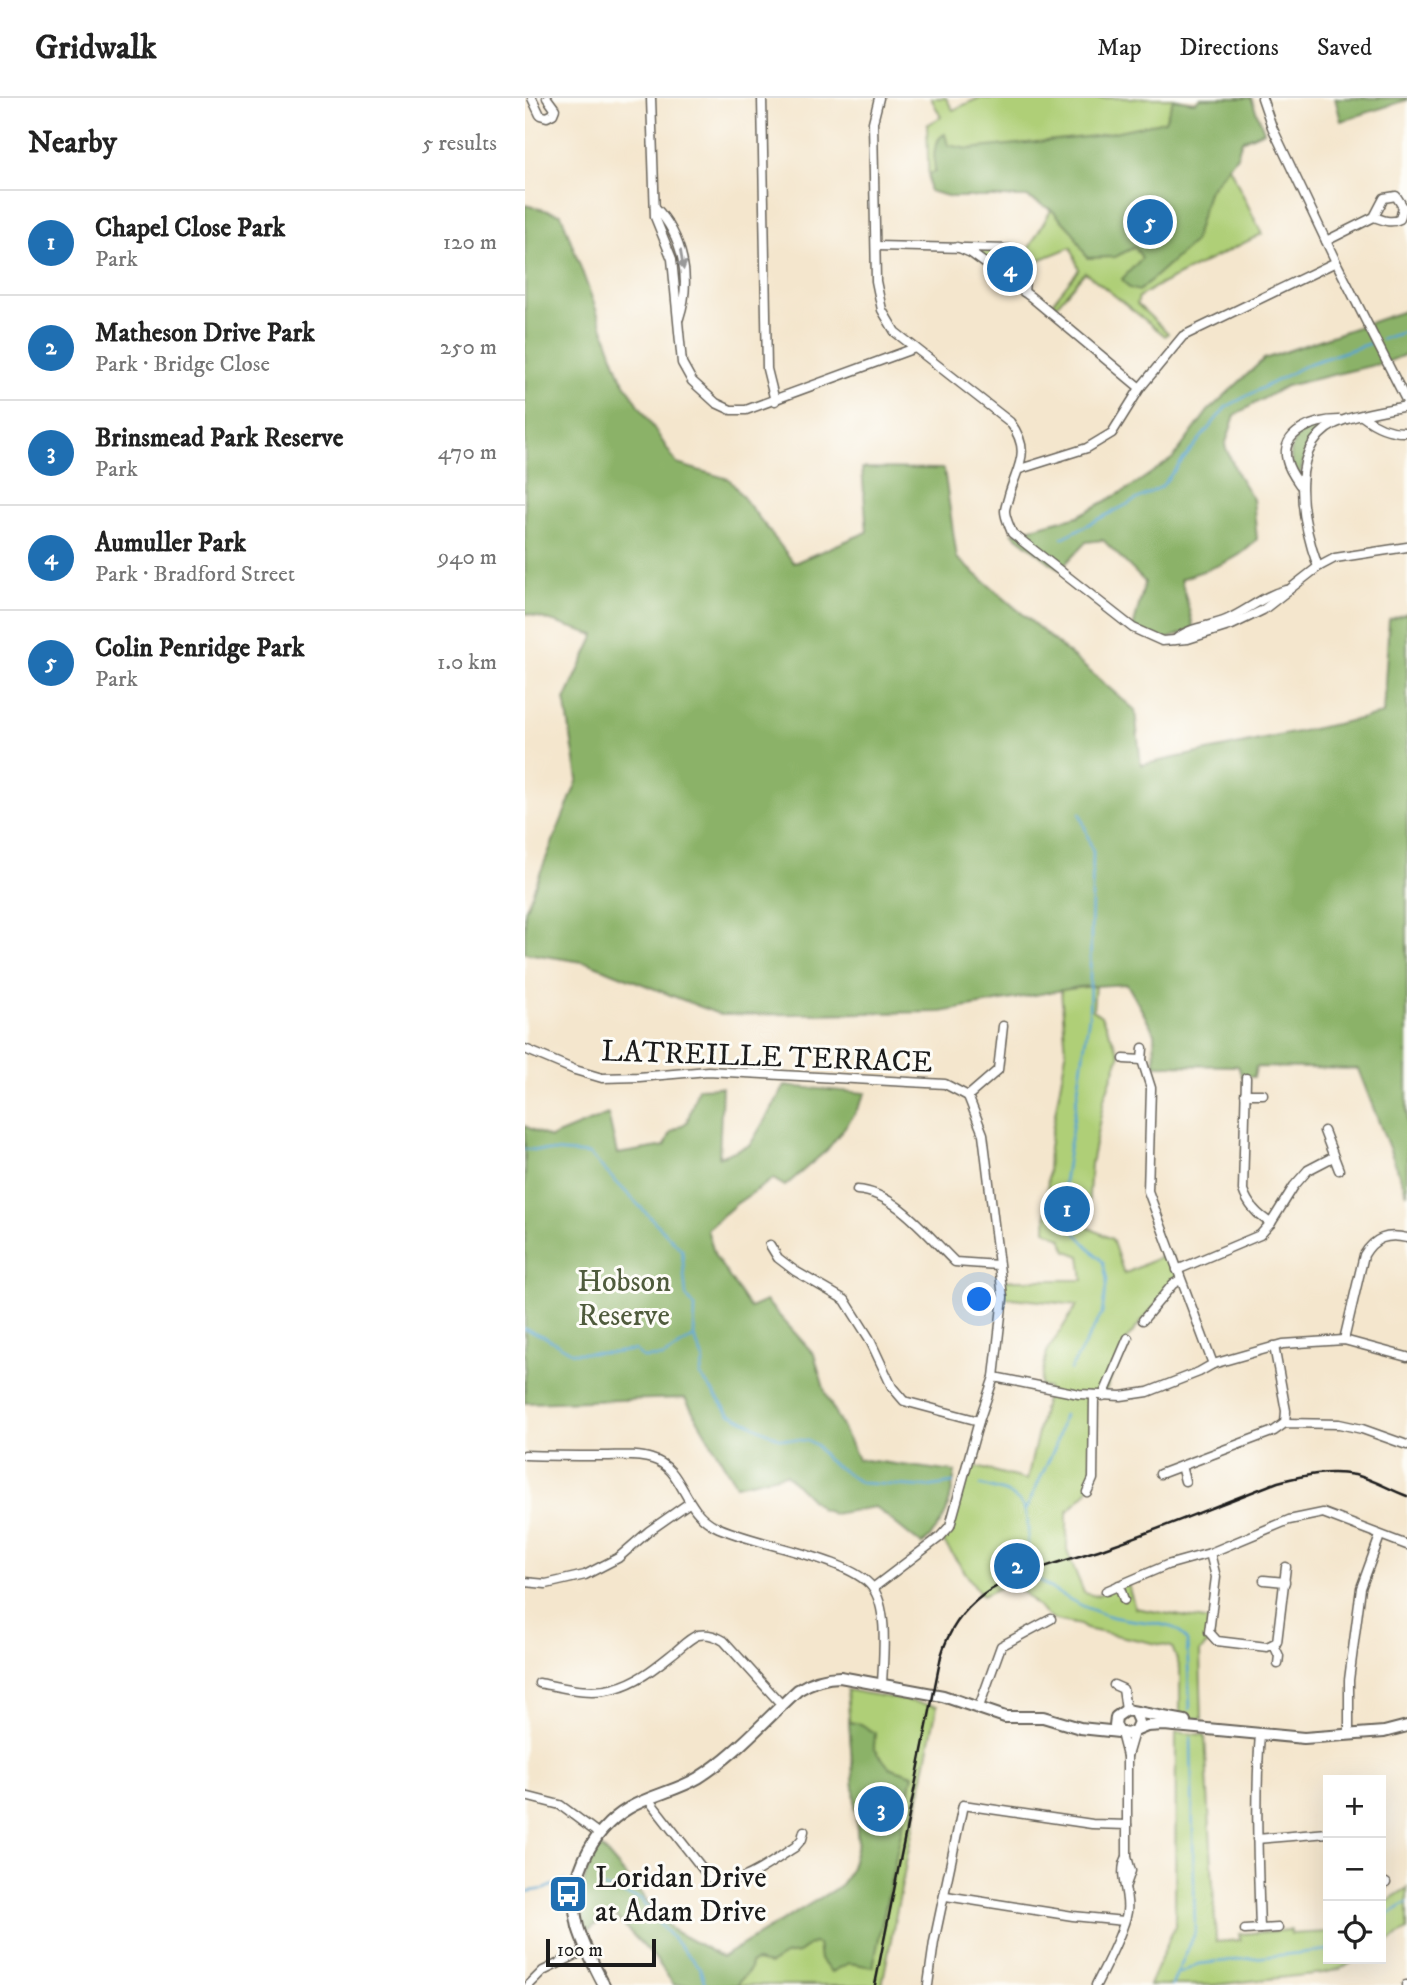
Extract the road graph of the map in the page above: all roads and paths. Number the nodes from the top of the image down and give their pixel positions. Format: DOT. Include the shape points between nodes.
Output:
graph roads {
  1 [pos="532,98"];
  2 [pos="547,98"];
  3 [pos="651,98"];
  4 [pos="762,98"];
  5 [pos="879,98"];
  6 [pos="1262,98"];
  7 [pos="1374,217"];
  8 [pos="1326,241"];
  9 [pos="876,246"];
  10 [pos="957,247"];
  11 [pos="1336,262"];
  12 [pos="1024,292"];
  13 [pos="915,348"];
  14 [pos="1140,388"];
  15 [pos="775,401"];
  16 [pos="1407,404"];
  17 [pos="1362,416"];
  18 [pos="1342,420"];
  19 [pos="1407,432"];
  20 [pos="1020,470"];
  21 [pos="1300,485"];
  22 [pos="1407,547"];
  23 [pos="1318,567"];
  24 [pos="1003,1026"];
  25 [pos="1143,1048"];
  26 [pos="525,1049"];
  27 [pos="1124,1059"];
  28 [pos="1142,1060"];
  29 [pos="1245,1078"];
  30 [pos="1245,1094"];
  31 [pos="1263,1094"];
  32 [pos="968,1096"];
  33 [pos="1324,1132"];
  34 [pos="1333,1157"];
  35 [pos="1339,1170"];
  36 [pos="857,1191"];
  37 [pos="1271,1223"];
  38 [pos="1407,1238"];
  39 [pos="770,1245"];
  40 [pos="998,1265"];
  41 [pos="1177,1270"];
  42 [pos="1180,1280"];
  43 [pos="1143,1320"];
  44 [pos="1128,1338"];
  45 [pos="1344,1340"];
  46 [pos="1274,1346"];
  47 [pos="1407,1357"];
  48 [pos="1213,1364"];
  49 [pos="994,1377"];
  50 [pos="1099,1395"];
  51 [pos="979,1421"];
  52 [pos="1285,1423"];
  53 [pos="1407,1445"];
  54 [pos="525,1455"];
  55 [pos="1181,1466"];
  56 [pos="1160,1474"];
  57 [pos="1185,1481"];
  58 [pos="1087,1492"];
  59 [pos="689,1503"];
  60 [pos="1380,1536"];
  61 [pos="1407,1545"];
  62 [pos="1210,1553"];
  63 [pos="1286,1567"];
  64 [pos="1264,1580"];
  65 [pos="525,1582"];
  66 [pos="1285,1582"];
  67 [pos="1119,1585"];
  68 [pos="873,1588"];
  69 [pos="1107,1591"];
  70 [pos="1124,1600"];
  71 [pos="1051,1619"];
  72 [pos="1274,1645"];
  73 [pos="1278,1664"];
  74 [pos="540,1683"];
  75 [pos="881,1685"];
  76 [pos="1114,1685"];
  77 [pos="782,1704"];
  78 [pos="979,1707"];
  79 [pos="1126,1712"];
  80 [pos="1407,1726"];
  81 [pos="1095,1729"];
  82 [pos="1227,1731"];
  83 [pos="1120,1732"];
  84 [pos="1135,1732"];
  85 [pos="1260,1734"];
  86 [pos="1349,1734"];
  87 [pos="1127,1756"];
  88 [pos="525,1796"];
  89 [pos="648,1799"];
  90 [pos="1127,1825"];
  91 [pos="804,1831"];
  92 [pos="599,1833"];
  93 [pos="1323,1833"];
  94 [pos="1257,1839"];
  95 [pos="946,1896"];
  96 [pos="1124,1921"];
  97 [pos="1260,1928"];
  98 [pos="1277,1928"];
  99 [pos="1245,1930"];
  100 [pos="586,1950"];
  101 [pos="529,1985"];
  102 [pos="604,1985"];
  103 [pos="928,1985"];
  104 [pos="1096,1985"];
  1 -- 2 [label="street" via="540,115 547,117 555,109"];
  3 -- 15 [label="street" via="655,207 683,255 679,321 685,372 723,408 739,411"];
  4 -- 15 [label="street" via="767,369"];
  5 -- 9 [label="street" via="873,122"];
  6 -- 8 [label="street"];
  7 -- 8 [label="street"];
  8 -- 11 [label="street"];
  9 -- 10 [label="street"];
  9 -- 13 [label="street" via="882,310 895,332"];
  10 -- 12 [label="street"];
  10 -- 12 [label="street" via="1004,247 1016,252 1026,271"];
  11 -- 14 [label="street" via="1183,336"];
  11 -- 16 [label="street"];
  12 -- 14 [label="street"];
  13 -- 15 [label="street"];
  13 -- 20 [label="street" via="1010,422 1023,447"];
  14 -- 20 [label="street" via="1112,433 1087,448"];
  16 -- 17 [label="street"];
  17 -- 18 [label="street"];
  17 -- 19 [label="street" via="1385,429"];
  18 -- 21 [label="street" via="1314,440"];
  18 -- 21 [label="street" via="1303,427 1291,438 1286,459"];
  20 -- 23 [label="street" via="1005,511 1012,533 1133,628 1163,641 1188,639 1232,625 1263,610"];
  21 -- 23 [label="street"];
  22 -- 23 [label="street" via="1335,558"];
  24 -- 32 [label="street" via="998,1070"];
  25 -- 28 [label="street"];
  26 -- 32 [label="street, LATREILLE TERRACE" via="602,1078 708,1071 945,1084"];
  27 -- 28 [label="street"];
  28 -- 41 [label="street" via="1151,1087 1149,1191"];
  29 -- 30 [label="street"];
  30 -- 31 [label="street"];
  30 -- 37 [label="street" via="1243,1189 1253,1209"];
  32 -- 40 [label="street" via="982,1134"];
  33 -- 34 [label="street"];
  34 -- 35 [label="street"];
  34 -- 37 [label="street" via="1308,1170"];
  36 -- 40 [label="street" via="881,1196 900,1209 955,1262"];
  37 -- 41 [label="street" via="1250,1241"];
  38 -- 45 [label="street" via="1379,1238 1364,1255"];
  39 -- 51 [label="street" via="795,1271 845,1300 904,1401"];
  40 -- 49 [label="street" via="1003,1297"];
  41 -- 42 [label="street"];
  42 -- 43 [label="street"];
  42 -- 48 [label="street"];
  44 -- 50 [label="street"];
  45 -- 46 [label="street"];
  45 -- 47 [label="street"];
  46 -- 48 [label="street"];
  46 -- 52 [label="street"];
  48 -- 50 [label="street" via="1148,1392"];
  49 -- 50 [label="street"];
  49 -- 51 [label="street"];
  50 -- 58 [label="street" via="1093,1479"];
  51 -- 68 [label="street" via="950,1526"];
  52 -- 53 [label="street" via="1349,1426"];
  52 -- 55 [label="street"];
  54 -- 59 [label="street" via="650,1458 669,1467"];
  55 -- 56 [label="street"];
  55 -- 57 [label="street"];
  59 -- 65 [label="street" via="618,1558 585,1575 546,1584"];
  59 -- 68 [label="street" via="717,1528 840,1567 862,1576"];
  60 -- 61 [label="street"];
  60 -- 62 [label="street" via="1323,1513 1289,1520"];
  60 -- 86 [label="street" via="1361,1588 1349,1680"];
  62 -- 67 [label="street"];
  62 -- 72 [label="street" via="1216,1577 1210,1635 1217,1641"];
  63 -- 66 [label="street"];
  64 -- 66 [label="street"];
  66 -- 72 [label="street"];
  67 -- 69 [label="street"];
  67 -- 70 [label="street"];
  68 -- 75 [label="street" via="883,1616"];
  71 -- 78 [label="street" via="1001,1646"];
  72 -- 73 [label="street"];
  74 -- 77 [label="street" via="580,1691 613,1689 648,1673 689,1640 708,1635 724,1641"];
  75 -- 77 [label="street" via="826,1678 798,1690"];
  75 -- 78 [label="street"];
  76 -- 79 [label="street" via="1123,1689"];
  77 -- 89 [label="street" via="705,1773"];
  78 -- 81 [label="street" via="1005,1717 1044,1717"];
  79 -- 81 [label="street"];
  79 -- 82 [label="street"];
  79 -- 83 [label="street" via="1115,1721"];
  79 -- 84 [label="street" via="1139,1722"];
  80 -- 86 [label="street"];
  81 -- 83 [label="street"];
  82 -- 84 [label="street" via="1155,1725"];
  82 -- 85 [label="street"];
  83 -- 84 [label="street"];
  83 -- 87 [label="street"];
  84 -- 87 [label="street"];
  85 -- 86 [label="street" via="1304,1738"];
  85 -- 94 [label="street"];
  87 -- 90 [label="street"];
  88 -- 92 [label="street" via="560,1805"];
  89 -- 91 [label="street" via="709,1877 719,1882 739,1880 795,1847"];
  89 -- 92 [label="street" via="624,1811"];
  90 -- 95 [label="street" via="963,1805"];
  90 -- 96 [label="street" via="1131,1871"];
  92 -- 100 [label="street" via="584,1858 576,1890 576,1919"];
  93 -- 94 [label="street"];
  94 -- 97 [label="street"];
  95 -- 96 [label="street"];
  95 -- 103 [label="street"];
  96 -- 104 [label="street"];
  97 -- 98 [label="street"];
  97 -- 99 [label="street"];
  100 -- 101 [label="street" via="543,1971"];
  100 -- 102 [label="street"];
}
